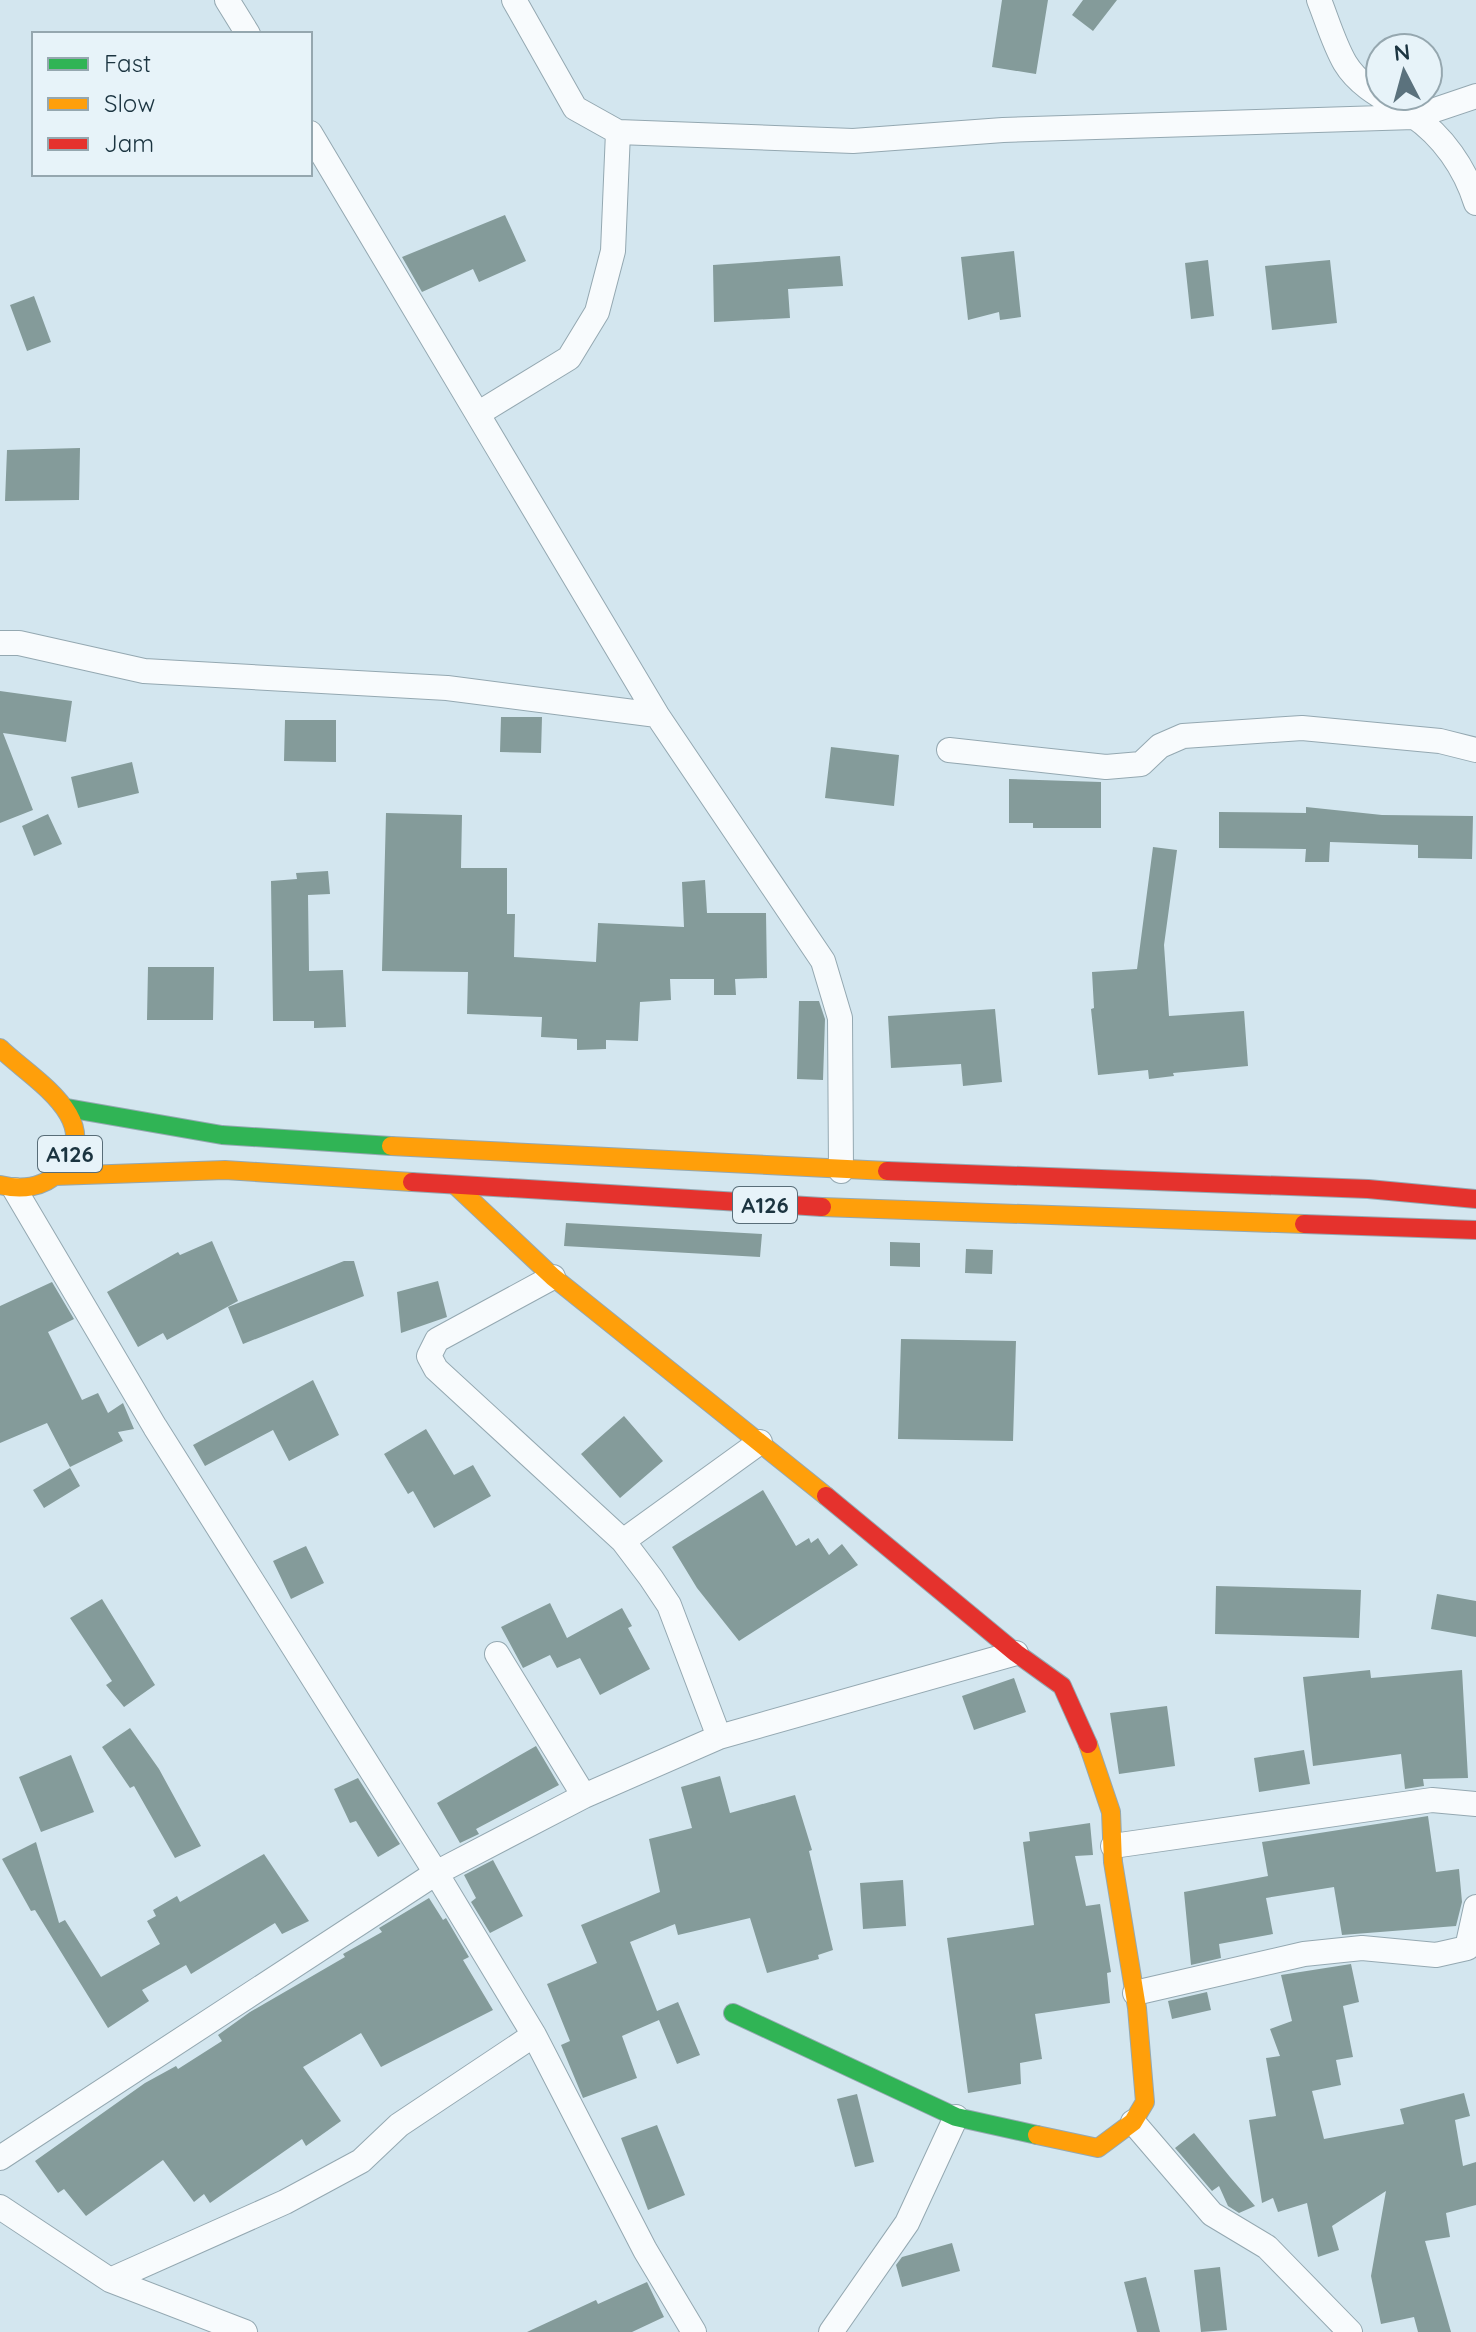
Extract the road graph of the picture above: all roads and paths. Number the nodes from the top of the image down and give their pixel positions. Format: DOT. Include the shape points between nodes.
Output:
graph roads {
  1 [pos="227,0"];
  2 [pos="514,0"];
  3 [pos="1319,0"];
  4 [pos="247,32"];
  5 [pos="1476,96"];
  6 [pos="1414,117"];
  7 [pos="618,132"];
  8 [pos="312,136"];
  9 [pos="1476,203"];
  10 [pos="479,413"];
  11 [pos="0,643"];
  12 [pos="657,715"];
  13 [pos="949,750"];
  14 [pos="1476,750"];
  15 [pos="0,1048"];
  16 [pos="8,1080"];
  17 [pos="40,1084"];
  18 [pos="67,1108"];
  19 [pos="841,1171"];
  20 [pos="55,1176"];
  21 [pos="456,1186"];
  22 [pos="8,1187"];
  23 [pos="1476,1199"];
  24 [pos="1476,1230"];
  25 [pos="553,1277"];
  26 [pos="760,1442"];
  27 [pos="623,1541"];
  28 [pos="1016,1653"];
  29 [pos="497,1654"];
  30 [pos="719,1737"];
  31 [pos="584,1796"];
  32 [pos="1476,1804"];
  33 [pos="1113,1846"];
  34 [pos="436,1873"];
  35 [pos="1476,1907"];
  36 [pos="1135,1993"];
  37 [pos="733,2013"];
  38 [pos="534,2035"];
  39 [pos="956,2117"];
  40 [pos="1133,2122"];
  41 [pos="0,2158"];
  42 [pos="0,2207"];
  43 [pos="110,2280"];
  44 [pos="245,2332"];
  45 [pos="694,2332"];
  46 [pos="831,2332"];
  47 [pos="1350,2332"];
  1 -- 4 [label="street"];
  2 -- 7 [label="street" via="575,108"];
  3 -- 6 [label="street" via="1345,64 1371,91"];
  5 -- 6 [label="street"];
  6 -- 7 [label="street" via="1003,130 853,141"];
  6 -- 9 [label="street" via="1464,169"];
  7 -- 10 [label="street" via="613,251 597,312 569,358"];
  8 -- 10 [label="street"];
  10 -- 12 [label="street"];
  11 -- 12 [label="street" via="144,671 447,688"];
  12 -- 19 [label="street" via="823,961 840,1018"];
  13 -- 14 [label="street" via="1106,767 1141,764 1160,746 1183,736 1302,728 1440,741"];
  15 -- 17 [label="main road, A126"];
  16 -- 17 [label="main road"];
  17 -- 18 [label="main road, A126"];
  18 -- 19 [label="main road, A126" via="148,1125 232,1134"];
  18 -- 20 [label="main road, A126" via="73,1144"];
  19 -- 23 [label="main road, A126" via="1323,1187"];
  20 -- 21 [label="main road, A126" via="225,1170"];
  20 -- 22 [label="main road, A126"];
  21 -- 24 [label="main road, A126" via="836,1208"];
  21 -- 25 [label="main road"];
  22 -- 34 [label="street"];
  25 -- 26 [label="main road"];
  25 -- 27 [label="street" via="437,1340 429,1356 436,1369"];
  26 -- 27 [label="street"];
  26 -- 28 [label="main road"];
  27 -- 30 [label="street" via="669,1605"];
  28 -- 30 [label="street"];
  28 -- 33 [label="main road" via="1062,1686 1079,1717 1111,1812"];
  29 -- 31 [label="street"];
  30 -- 31 [label="street"];
  31 -- 34 [label="street"];
  32 -- 33 [label="street" via="1432,1800"];
  33 -- 36 [label="main road"];
  34 -- 38 [label="street"];
  34 -- 41 [label="street"];
  35 -- 36 [label="street" via="1467,1948 1436,1955 1362,1948 1304,1954"];
  36 -- 40 [label="main road" via="1145,2102"];
  37 -- 39 [label="main road"];
  38 -- 43 [label="street" via="399,2125 361,2161 285,2202"];
  38 -- 45 [label="street" via="645,2250"];
  39 -- 40 [label="main road" via="1098,2148"];
  39 -- 46 [label="street" via="907,2223"];
  40 -- 47 [label="street" via="1212,2214 1267,2247"];
  42 -- 43 [label="street"];
  43 -- 44 [label="street"];
}
